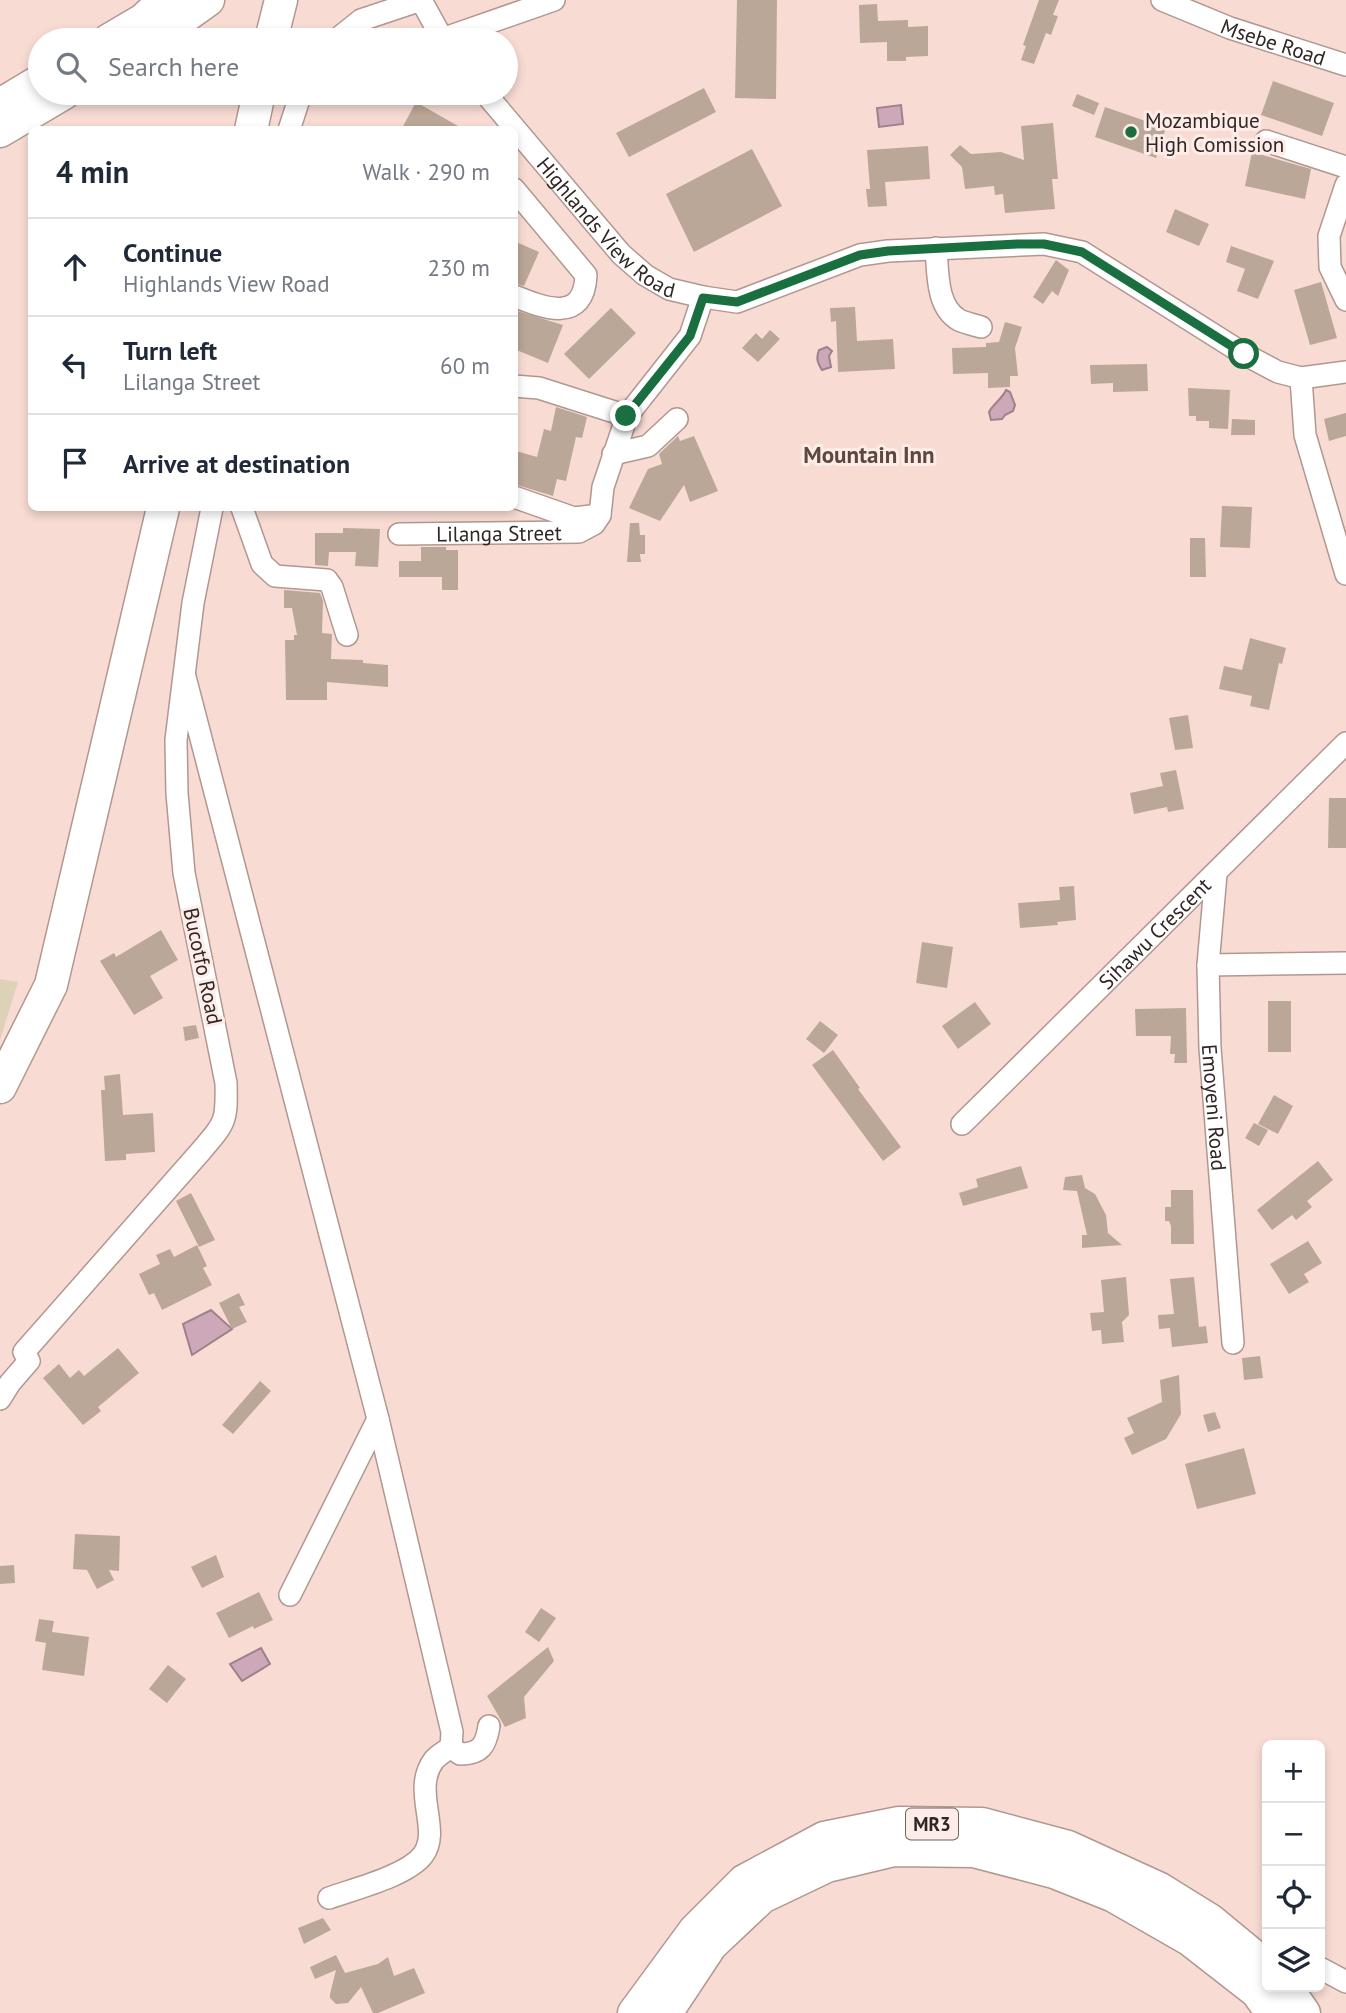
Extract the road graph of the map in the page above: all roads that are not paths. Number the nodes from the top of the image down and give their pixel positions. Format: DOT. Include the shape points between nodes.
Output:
graph roads {
  1 [pos="208,0"];
  2 [pos="281,0"];
  3 [pos="421,0"];
  4 [pos="554,0"];
  5 [pos="1162,0"];
  6 [pos="153,20"];
  7 [pos="133,28"];
  8 [pos="135,28"];
  9 [pos="274,28"];
  10 [pos="352,28"];
  11 [pos="436,28"];
  12 [pos="476,28"];
  13 [pos="1346,65"];
  14 [pos="28,76"];
  15 [pos="28,88"];
  16 [pos="0,90"];
  17 [pos="0,105"];
  18 [pos="44,105"];
  19 [pos="256,105"];
  20 [pos="296,105"];
  21 [pos="495,105"];
  22 [pos="252,126"];
  23 [pos="290,126"];
  24 [pos="513,126"];
  25 [pos="0,131"];
  26 [pos="518,132"];
  27 [pos="1266,141"];
  28 [pos="1346,167"];
  29 [pos="1346,186"];
  30 [pos="518,194"];
  31 [pos="586,213"];
  32 [pos="554,236"];
  33 [pos="936,248"];
  34 [pos="518,298"];
  35 [pos="703,298"];
  36 [pos="1346,300"];
  37 [pos="981,327"];
  38 [pos="1346,372"];
  39 [pos="1301,378"];
  40 [pos="518,386"];
  41 [pos="626,416"];
  42 [pos="677,419"];
  43 [pos="612,454"];
  44 [pos="518,498"];
  45 [pos="162,511"];
  46 [pos="211,511"];
  47 [pos="243,511"];
  48 [pos="600,515"];
  49 [pos="398,534"];
  50 [pos="1346,574"];
  51 [pos="347,635"];
  52 [pos="185,677"];
  53 [pos="1346,743"];
  54 [pos="1216,874"];
  55 [pos="1346,963"];
  56 [pos="1208,965"];
  57 [pos="0,1087"];
  58 [pos="962,1125"];
  59 [pos="1233,1343"];
  60 [pos="0,1399"];
  61 [pos="378,1419"];
  62 [pos="290,1595"];
  63 [pos="489,1726"];
  64 [pos="451,1747"];
  65 [pos="329,1898"];
  66 [pos="1262,1960"];
  67 [pos="1325,1971"];
  68 [pos="1346,1982"];
  69 [pos="1289,1992"];
  70 [pos="634,2013"];
  71 [pos="666,2013"];
  72 [pos="1272,2013"];
  73 [pos="1304,2013"];
  1 -- 6 [label="highway"];
  2 -- 9 [label="highway"];
  3 -- 10 [label="street" via="362,20"];
  3 -- 11 [label="street"];
  4 -- 12 [label="street"];
  5 -- 13 [label="street, Msebe Road" via="1230,28"];
  6 -- 7 [label="highway"];
  6 -- 8 [label="highway"];
  14 -- 16 [label="highway"];
  15 -- 17 [label="highway"];
  18 -- 25 [label="highway"];
  19 -- 22 [label="highway"];
  20 -- 23 [label="street"];
  21 -- 24 [label="street, Highlands View Road"];
  26 -- 31 [label="street, Highlands View Road"];
  27 -- 28 [label="street"];
  29 -- 36 [label="street" via="1329,236 1330,267"];
  30 -- 32 [label="street"];
  31 -- 32 [label="street"];
  31 -- 35 [label="street, Highlands View Road" via="645,275 669,289"];
  32 -- 34 [label="street" via="586,275 578,301 562,310"];
  33 -- 35 [label="street, Highlands View Road" via="860,255 737,302"];
  33 -- 37 [label="street" via="945,308 960,320"];
  33 -- 39 [label="street, Highlands View Road" via="1044,244 1082,252 1244,354"];
  35 -- 41 [label="street" via="690,336"];
  38 -- 39 [label="street, Highlands View Road"];
  39 -- 50 [label="street" via="1305,435"];
  40 -- 41 [label="street" via="539,388"];
  41 -- 43 [label="street"];
  42 -- 43 [label="street" via="648,446"];
  43 -- 48 [label="street"];
  44 -- 48 [label="street" via="574,518"];
  45 -- 57 [label="highway" via="51,985"];
  46 -- 52 [label="street, Bucotfo Road" via="193,603"];
  47 -- 51 [label="street" via="262,564 275,576 327,580"];
  48 -- 49 [label="street, Lilanga Street" via="579,532"];
  52 -- 60 [label="street, Bucotfo Road" via="176,740 184,873 226,1083 227,1114 219,1130 24,1352 29,1361"];
  52 -- 61 [label="street"];
  53 -- 54 [label="street, Sihawu Crescent"];
  54 -- 56 [label="street, Emoyeni Road"];
  54 -- 58 [label="street, Sihawu Crescent"];
  55 -- 56 [label="street"];
  56 -- 59 [label="street, Emoyeni Road"];
  61 -- 62 [label="street"];
  61 -- 64 [label="street" via="452,1732"];
  63 -- 64 [label="street" via="482,1748 472,1754 460,1754"];
  64 -- 65 [label="street" via="434,1760 426,1778 429,1843 422,1856 401,1871"];
  66 -- 70 [label="highway, MR3" via="1160,1889 1068,1847 982,1824 899,1823 824,1838 744,1881 695,1930"];
  67 -- 68 [label="street"];
  69 -- 73 [label="highway"];
  71 -- 72 [label="highway, MR3" via="711,1945 762,1897 827,1866 907,1850 974,1851 1054,1872 1114,1896 1189,1939 1257,1992"];
}
